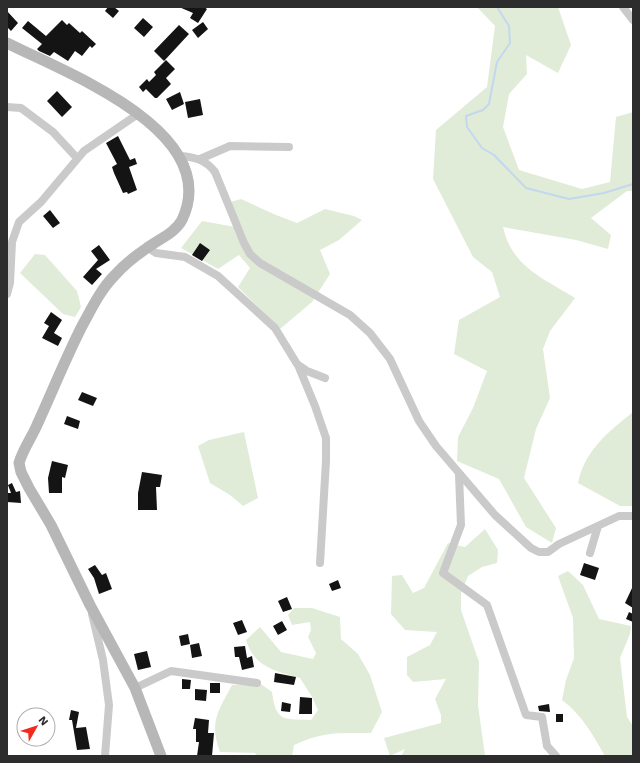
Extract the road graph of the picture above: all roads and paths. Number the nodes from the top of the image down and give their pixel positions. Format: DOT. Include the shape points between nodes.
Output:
graph roads {
  1 [pos="623,7"];
  2 [pos="633,20"];
  3 [pos="7,43"];
  4 [pos="7,107"];
  5 [pos="138,114"];
  6 [pos="290,147"];
  7 [pos="180,156"];
  8 [pos="77,158"];
  9 [pos="200,159"];
  10 [pos="147,247"];
  11 [pos="7,294"];
  12 [pos="298,364"];
  13 [pos="325,378"];
  14 [pos="459,475"];
  15 [pos="633,516"];
  16 [pos="598,526"];
  17 [pos="590,553"];
  18 [pos="320,563"];
  19 [pos="90,605"];
  20 [pos="257,683"];
  21 [pos="135,688"];
  22 [pos="105,756"];
  23 [pos="161,756"];
  24 [pos="556,756"];
  1 -- 2 [label="street"];
  3 -- 5 [label="main road" via="105,92"];
  4 -- 8 [label="street" via="21,108 53,132"];
  5 -- 7 [label="main road" via="165,138"];
  5 -- 8 [label="street" via="91,144"];
  6 -- 9 [label="street" via="230,146"];
  7 -- 9 [label="street"];
  7 -- 10 [label="main road" via="188,190 182,220 176,229"];
  8 -- 11 [label="street" via="41,202 19,222 12,242"];
  9 -- 14 [label="street" via="209,164 214,172 250,254 276,273 359,322 380,345 399,375 419,421"];
  10 -- 12 [label="street" via="156,253 184,258 218,276 275,328"];
  10 -- 19 [label="main road" via="114,276 95,301 51,391 20,463 24,477"];
  12 -- 13 [label="street" via="307,371"];
  12 -- 18 [label="street" via="326,438"];
  14 -- 16 [label="street" via="495,515 531,548 539,552 548,552 559,544"];
  14 -- 24 [label="street" via="461,525 443,573 486,605 526,715 542,717 547,746"];
  15 -- 16 [label="street" via="619,516"];
  16 -- 17 [label="street"];
  19 -- 21 [label="main road"];
  19 -- 22 [label="street" via="110,706"];
  20 -- 21 [label="street" via="172,671"];
  21 -- 23 [label="main road"];
}
